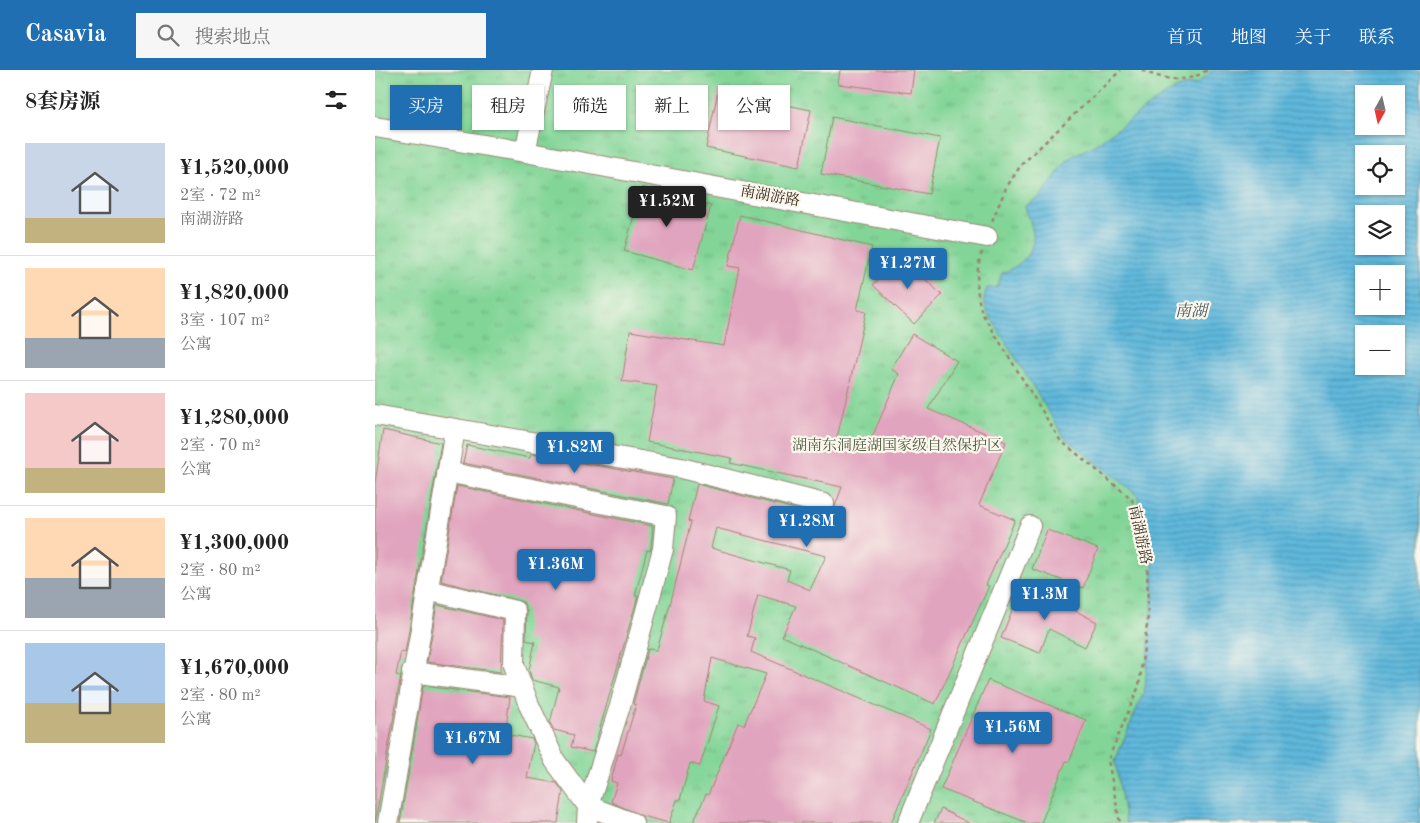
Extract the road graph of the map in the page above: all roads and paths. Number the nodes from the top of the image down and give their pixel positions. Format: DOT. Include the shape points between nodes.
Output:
graph roads {
  1 [pos="543,70"];
  2 [pos="1121,70"];
  3 [pos="1141,70"];
  4 [pos="1207,70"];
  5 [pos="375,127"];
  6 [pos="525,152"];
  7 [pos="987,237"];
  8 [pos="375,415"];
  9 [pos="455,429"];
  10 [pos="447,472"];
  11 [pos="824,504"];
  12 [pos="1029,526"];
  13 [pos="427,590"];
  14 [pos="412,672"];
  15 [pos="523,687"];
  16 [pos="588,814"];
  17 [pos="388,823"];
  18 [pos="633,823"];
  19 [pos="908,823"];
  20 [pos="1120,823"];
  1 -- 6 [label="street"];
  2 -- 7 [label="path, 南湖游路" via="1021,165 995,209"];
  3 -- 4 [label="path" via="1179,79 1195,78"];
  5 -- 6 [label="street, 南湖游路"];
  6 -- 7 [label="street, 南湖游路"];
  7 -- 20 [label="path, 南湖游路" via="978,264 977,296 982,313 1060,440 1132,499 1147,559 1148,617 1139,686 1108,760"];
  8 -- 9 [label="street"];
  9 -- 10 [label="street"];
  9 -- 11 [label="street" via="681,468"];
  10 -- 13 [label="street"];
  10 -- 16 [label="street" via="666,516 663,549"];
  12 -- 19 [label="street"];
  13 -- 14 [label="street"];
  13 -- 15 [label="street" via="515,612 514,665"];
  14 -- 15 [label="street"];
  14 -- 17 [label="street"];
  15 -- 16 [label="street" via="555,761"];
  16 -- 18 [label="street"];
}
